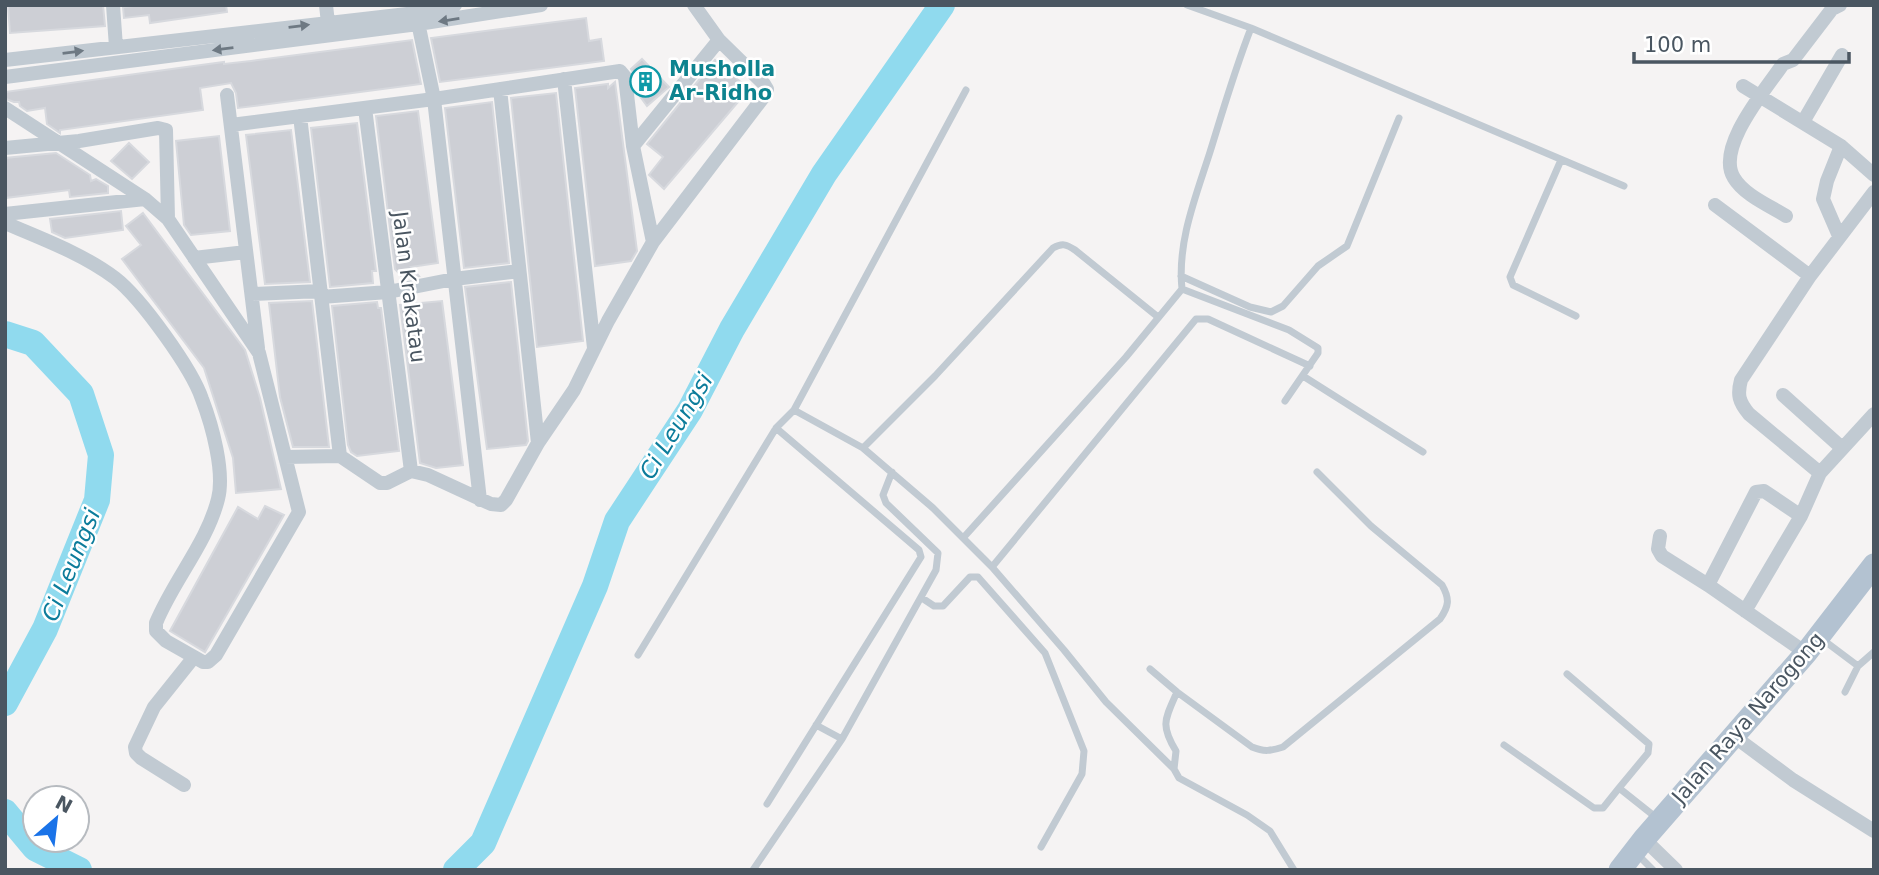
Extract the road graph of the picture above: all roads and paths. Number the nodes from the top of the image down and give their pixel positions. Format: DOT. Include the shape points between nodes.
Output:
graph roads {
  1 [pos="113,5"];
  2 [pos="326,5"];
  3 [pos="455,5"];
  4 [pos="541,5"];
  5 [pos="694,5"];
  6 [pos="1186,5"];
  7 [pos="1840,5"];
  8 [pos="417,19"];
  9 [pos="328,29"];
  10 [pos="1251,29"];
  11 [pos="719,40"];
  12 [pos="116,47"];
  13 [pos="1842,55"];
  14 [pos="5,60"];
  15 [pos="5,77"];
  16 [pos="564,79"];
  17 [pos="1743,86"];
  18 [pos="500,89"];
  19 [pos="966,90"];
  20 [pos="227,95"];
  21 [pos="1762,96"];
  22 [pos="434,99"];
  23 [pos="5,108"];
  24 [pos="365,108"];
  25 [pos="300,116"];
  26 [pos="1399,118"];
  27 [pos="1803,121"];
  28 [pos="231,125"];
  29 [pos="62,143"];
  30 [pos="633,146"];
  31 [pos="1841,146"];
  32 [pos="5,149"];
  33 [pos="1561,160"];
  34 [pos="1874,174"];
  35 [pos="1624,186"];
  36 [pos="1874,192"];
  37 [pos="145,199"];
  38 [pos="1715,205"];
  39 [pos="5,214"];
  40 [pos="1786,216"];
  41 [pos="168,219"];
  42 [pos="5,223"];
  43 [pos="1839,236"];
  44 [pos="653,242"];
  45 [pos="246,252"];
  46 [pos="194,258"];
  47 [pos="519,271"];
  48 [pos="1181,276"];
  49 [pos="1810,276"];
  50 [pos="454,279"];
  51 [pos="1182,289"];
  52 [pos="388,292"];
  53 [pos="251,294"];
  54 [pos="321,294"];
  55 [pos="1576,316"];
  56 [pos="1158,317"];
  57 [pos="594,348"];
  58 [pos="259,353"];
  59 [pos="1310,366"];
  60 [pos="1303,376"];
  61 [pos="1783,395"];
  62 [pos="1286,401"];
  63 [pos="794,410"];
  64 [pos="1874,414"];
  65 [pos="776,428"];
  66 [pos="538,443"];
  67 [pos="863,448"];
  68 [pos="1842,448"];
  69 [pos="1423,452"];
  70 [pos="340,456"];
  71 [pos="285,457"];
  72 [pos="411,471"];
  73 [pos="892,472"];
  74 [pos="1317,472"];
  75 [pos="1820,472"];
  76 [pos="480,500"];
  77 [pos="1801,516"];
  78 [pos="1660,536"];
  79 [pos="964,537"];
  80 [pos="1874,565"];
  81 [pos="992,567"];
  82 [pos="1708,585"];
  83 [pos="922,598"];
  84 [pos="1745,611"];
  85 [pos="1813,645"];
  86 [pos="1874,652"];
  87 [pos="638,655"];
  88 [pos="194,657"];
  89 [pos="1858,666"];
  90 [pos="1150,669"];
  91 [pos="1567,674"];
  92 [pos="1177,692"];
  93 [pos="1845,692"];
  94 [pos="816,725"];
  95 [pos="1735,737"];
  96 [pos="842,739"];
  97 [pos="1504,745"];
  98 [pos="1174,769"];
  99 [pos="184,785"];
  100 [pos="1619,788"];
  101 [pos="767,804"];
  102 [pos="1660,821"];
  103 [pos="1874,831"];
  104 [pos="1640,845"];
  105 [pos="1041,848"];
  106 [pos="753,870"];
  107 [pos="1293,870"];
  108 [pos="1620,870"];
  109 [pos="1653,870"];
  110 [pos="1676,870"];
  1 -- 12 [label="street"];
  2 -- 9 [label="street"];
  3 -- 8 [label="street"];
  4 -- 8 [label="street, one-way"];
  5 -- 11 [label="street"];
  6 -- 10 [label="lane"];
  7 -- 21 [label="street" via="1793,60 1783,64"];
  8 -- 9 [label="street"];
  8 -- 22 [label="street"];
  12 -- 9 [label="street, one-way"];
  9 -- 15 [label="street, one-way"];
  10 -- 33 [label="lane"];
  10 -- 48 [label="lane" via="1187,224"];
  11 -- 30 [label="street"];
  11 -- 44 [label="street" via="764,84 765,94"];
  14 -- 12 [label="street, one-way"];
  13 -- 27 [label="street"];
  16 -- 18 [label="street"];
  16 -- 30 [label="street" via="620,71 625,77"];
  16 -- 57 [label="street"];
  17 -- 21 [label="street"];
  18 -- 22 [label="street"];
  18 -- 47 [label="street"];
  19 -- 63 [label="lane"];
  20 -- 28 [label="street"];
  21 -- 27 [label="street"];
  21 -- 40 [label="street" via="1742,124 1728,166 1737,183"];
  22 -- 24 [label="street"];
  22 -- 50 [label="street"];
  23 -- 29 [label="street"];
  24 -- 25 [label="street"];
  24 -- 52 [label="street, Jalan Krakatau"];
  25 -- 28 [label="street"];
  25 -- 54 [label="street"];
  26 -- 48 [label="lane" via="1347,246 1318,267 1283,306 1271,312 1250,307"];
  27 -- 31 [label="street"];
  28 -- 45 [label="street"];
  29 -- 32 [label="street"];
  29 -- 37 [label="street"];
  29 -- 41 [label="street" via="166,130"];
  30 -- 44 [label="street"];
  31 -- 34 [label="street"];
  31 -- 43 [label="street" via="1823,199"];
  33 -- 35 [label="lane"];
  33 -- 55 [label="lane" via="1510,277 1513,285"];
  36 -- 43 [label="street"];
  37 -- 39 [label="street"];
  37 -- 41 [label="street"];
  38 -- 49 [label="street"];
  41 -- 46 [label="street"];
  42 -- 88 [label="street" via="82,258 126,287 187,368 202,398 220,478 219,498 156,623 159,635"];
  43 -- 49 [label="street"];
  44 -- 57 [label="street"];
  45 -- 46 [label="street"];
  45 -- 53 [label="street"];
  46 -- 58 [label="street"];
  47 -- 50 [label="street"];
  47 -- 66 [label="street"];
  48 -- 51 [label="lane"];
  49 -- 75 [label="street" via="1737,392 1749,414"];
  50 -- 52 [label="street"];
  50 -- 76 [label="street"];
  51 -- 56 [label="lane"];
  51 -- 59 [label="lane" via="1289,330 1318,348"];
  52 -- 54 [label="street"];
  52 -- 72 [label="street, Jalan Krakatau"];
  53 -- 54 [label="street"];
  53 -- 58 [label="street"];
  54 -- 70 [label="street"];
  56 -- 67 [label="lane" via="1075,250 1060,244"];
  56 -- 79 [label="lane"];
  57 -- 66 [label="street" via="574,390"];
  58 -- 71 [label="street"];
  59 -- 60 [label="lane"];
  59 -- 81 [label="lane" via="1208,318 1196,319"];
  60 -- 62 [label="lane"];
  60 -- 69 [label="lane"];
  61 -- 68 [label="street"];
  63 -- 65 [label="lane"];
  63 -- 67 [label="lane"];
  64 -- 68 [label="street"];
  65 -- 87 [label="lane"];
  65 -- 94 [label="lane" via="919,550 921,557"];
  66 -- 76 [label="street" via="501,505"];
  67 -- 73 [label="lane"];
  68 -- 75 [label="street"];
  70 -- 71 [label="street"];
  70 -- 72 [label="street" via="380,483"];
  71 -- 88 [label="street" via="299,508 297,517 216,655 208,662"];
  72 -- 76 [label="street"];
  73 -- 79 [label="lane"];
  73 -- 83 [label="lane" via="883,495 886,503 938,553 936,570"];
  74 -- 92 [label="lane" via="1371,526 1442,585 1449,597 1448,608 1274,750 1252,747"];
  75 -- 77 [label="street"];
  77 -- 82 [label="street" via="1764,491 1756,492"];
  77 -- 84 [label="street"];
  78 -- 82 [label="street" via="1662,556"];
  79 -- 81 [label="lane"];
  80 -- 85 [label="main road, Jalan Raya Narogong"];
  81 -- 98 [label="lane" via="1106,702"];
  82 -- 84 [label="street"];
  83 -- 96 [label="lane"];
  83 -- 105 [label="lane" via="943,606 970,578 978,577 1045,653 1085,760 1082,774"];
  84 -- 85 [label="street"];
  85 -- 89 [label="lane"];
  85 -- 95 [label="main road, Jalan Raya Narogong"];
  86 -- 89 [label="lane"];
  88 -- 99 [label="street" via="154,706 135,747 141,758"];
  89 -- 93 [label="lane"];
  90 -- 92 [label="lane"];
  91 -- 100 [label="lane" via="1648,744 1648,753"];
  92 -- 98 [label="lane" via="1164,725 1177,751"];
  94 -- 96 [label="lane"];
  94 -- 101 [label="lane"];
  95 -- 102 [label="main road, Jalan Raya Narogong"];
  95 -- 103 [label="street"];
  96 -- 106 [label="lane"];
  97 -- 100 [label="lane" via="1594,808 1603,808"];
  98 -- 107 [label="lane" via="1179,778 1270,831"];
  100 -- 102 [label="lane"];
  102 -- 104 [label="main road, Jalan Raya Narogong"];
  104 -- 108 [label="main road, Jalan Raya Narogong"];
  104 -- 109 [label="lane"];
  104 -- 110 [label="street"];
}
